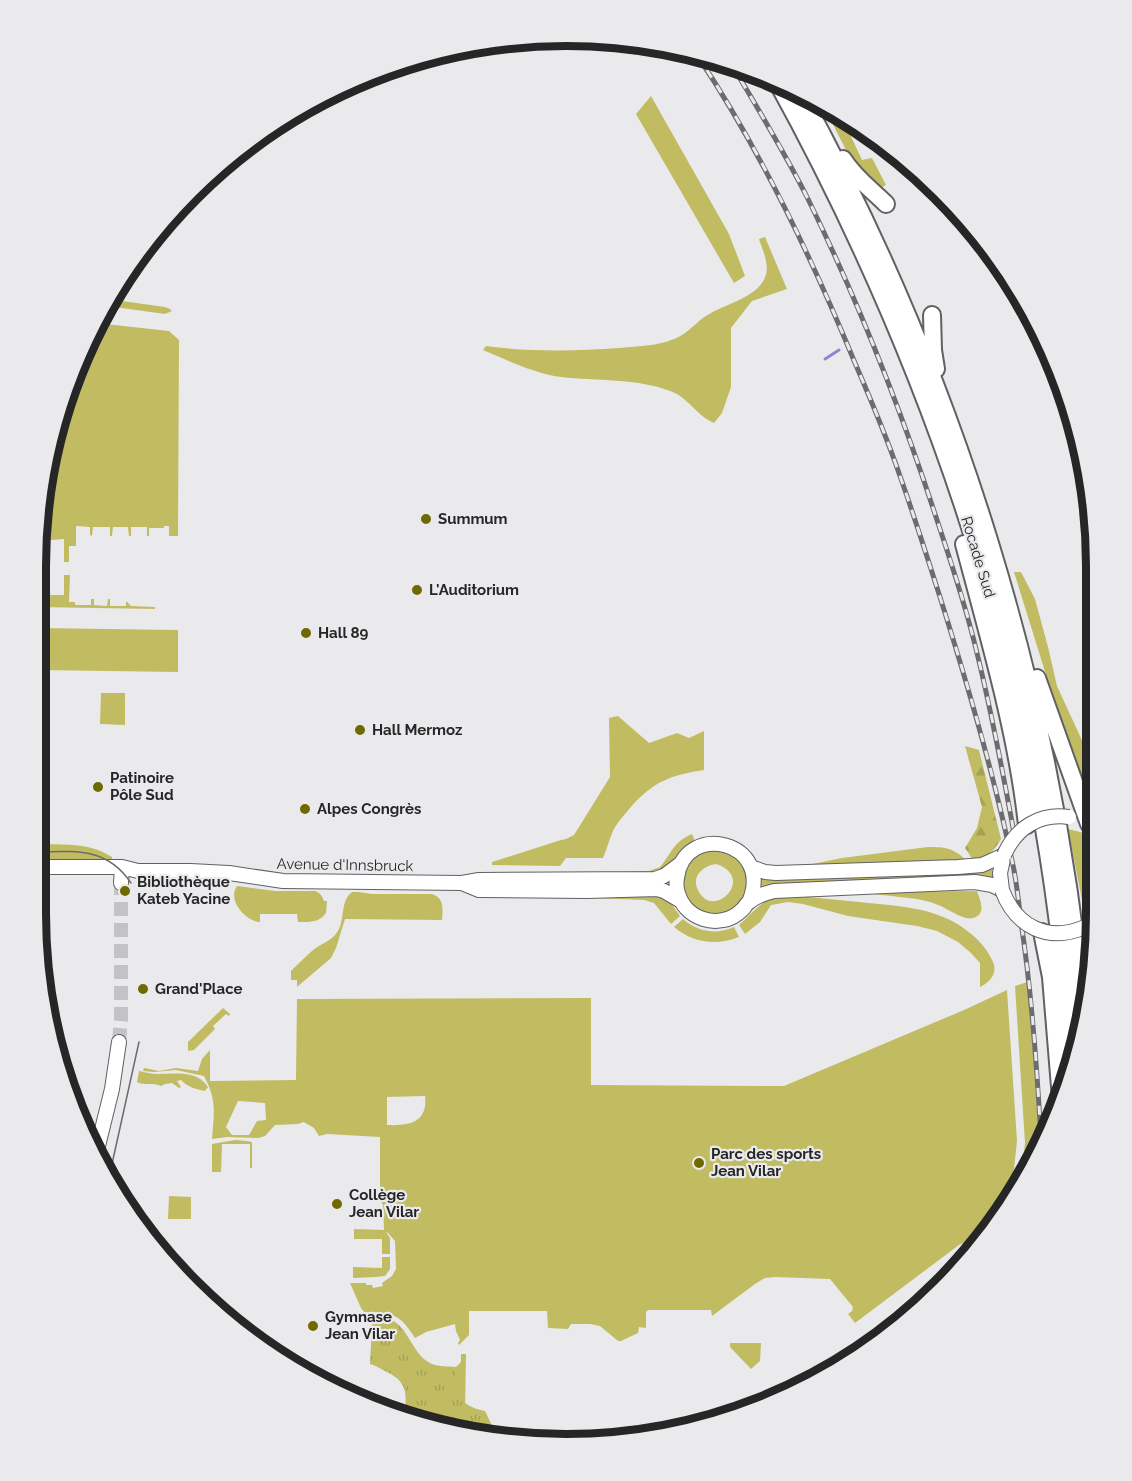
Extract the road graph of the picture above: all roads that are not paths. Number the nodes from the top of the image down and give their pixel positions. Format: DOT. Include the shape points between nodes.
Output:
graph roads {
  1 [pos="784,94"];
  2 [pos="807,106"];
  3 [pos="813,109"];
  4 [pos="886,204"];
  5 [pos="932,315"];
  6 [pos="933,400"];
  7 [pos="992,548"];
  8 [pos="1086,814"];
  9 [pos="1086,823"];
  10 [pos="1027,825"];
  11 [pos="1004,855"];
  12 [pos="680,864"];
  13 [pos="46,867"];
  14 [pos="122,867"];
  15 [pos="751,867"];
  16 [pos="121,883"];
  17 [pos="462,883"];
  18 [pos="1002,890"];
  19 [pos="681,901"];
  20 [pos="749,902"];
  21 [pos="1085,926"];
  22 [pos="1042,932"];
  23 [pos="1080,987"];
  24 [pos="119,1042"];
  25 [pos="1070,1042"];
  26 [pos="1059,1078"];
  27 [pos="99,1142"];
  1 -- 6 [label="highway, Rocade Sud"];
  2 -- 6 [label="highway, Rocade Sud" via="901,303"];
  3 -- 4 [label="highway" via="852,172"];
  5 -- 6 [label="highway"];
  6 -- 7 [label="highway, Rocade Sud"];
  6 -- 10 [label="highway" via="996,664"];
  6 -- 25 [label="highway, Rocade Sud" via="1021,714 1052,879"];
  7 -- 8 [label="highway"];
  7 -- 23 [label="highway, Rocade Sud" via="1042,742 1058,823"];
  9 -- 10 [label="main road, bridge" via="1069,817 1047,817"];
  10 -- 11 [label="main road, bridge"];
  11 -- 15 [label="main road" via="982,865 958,867 776,873"];
  11 -- 18 [label="main road"];
  12 -- 15 [label="main road" via="697,847 720,843 735,848"];
  12 -- 17 [label="main road, Avenue d'Innsbruck" via="655,879"];
  12 -- 19 [label="main road" via="676,883"];
  13 -- 14 [label="main road, Avenue d'Innsbruck"];
  14 -- 16 [label="main road"];
  14 -- 17 [label="main road, Avenue d'Innsbruck" via="139,862 191,862 229,873 283,881"];
  15 -- 20 [label="main road" via="754,885"];
  17 -- 19 [label="main road, Avenue d'Innsbruck" via="479,890 657,889"];
  18 -- 20 [label="main road" via="984,883 959,883 774,891"];
  18 -- 22 [label="main road, bridge" via="1012,910"];
  19 -- 20 [label="main road" via="699,918 715,921 738,914"];
  21 -- 22 [label="main road, bridge" via="1070,933"];
  22 -- 26 [label="highway" via="1049,962"];
  24 -- 27 [label="main road"];
}
